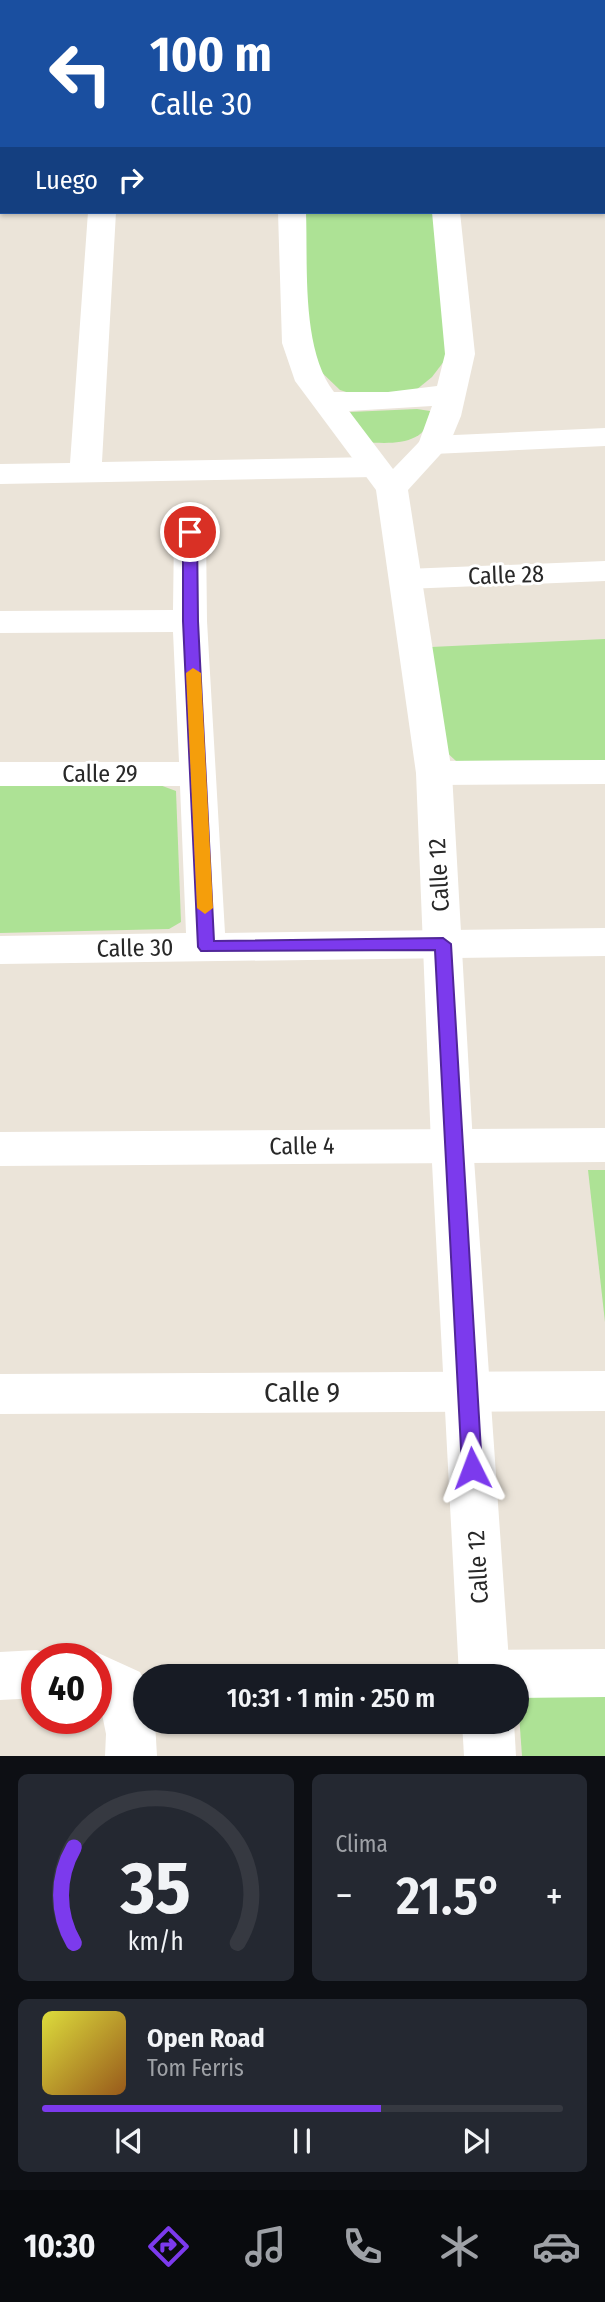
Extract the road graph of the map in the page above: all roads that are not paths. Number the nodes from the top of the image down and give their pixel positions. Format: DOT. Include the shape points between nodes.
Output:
graph roads {
  1 [pos="102,214"];
  2 [pos="292,214"];
  3 [pos="446,214"];
  4 [pos="450,393"];
  5 [pos="325,401"];
  6 [pos="605,437"];
  7 [pos="432,445"];
  8 [pos="85,471"];
  9 [pos="0,474"];
  10 [pos="383,478"];
  11 [pos="190,532"];
  12 [pos="605,571"];
  13 [pos="406,579"];
  14 [pos="190,621"];
  15 [pos="0,622"];
  16 [pos="605,772"];
  17 [pos="434,773"];
  18 [pos="0,774"];
  19 [pos="199,774"];
  20 [pos="605,942"];
  21 [pos="443,944"];
  22 [pos="206,947"];
  23 [pos="0,950"];
  24 [pos="452,1144"];
  25 [pos="605,1145"];
  26 [pos="0,1149"];
  27 [pos="468,1391"];
  28 [pos="605,1391"];
  29 [pos="0,1394"];
  30 [pos="484,1664"];
  31 [pos="605,1672"];
  32 [pos="21,1675"];
  33 [pos="0,1676"];
  34 [pos="112,1684"];
  35 [pos="529,1684"];
  36 [pos="489,1734"];
  37 [pos="131,1756"];
  38 [pos="490,1756"];
  1 -- 8 [label="street"];
  2 -- 5 [label="street" via="297,343 310,381"];
  3 -- 4 [label="street" via="460,354"];
  4 -- 5 [label="street" via="366,404"];
  4 -- 7 [label="street"];
  5 -- 10 [label="street"];
  6 -- 7 [label="street"];
  7 -- 10 [label="street"];
  8 -- 9 [label="street"];
  8 -- 10 [label="street"];
  10 -- 13 [label="street, Calle 12"];
  11 -- 14 [label="street"];
  12 -- 13 [label="street, Calle 28"];
  13 -- 17 [label="street, Calle 12"];
  14 -- 15 [label="street"];
  14 -- 19 [label="street"];
  16 -- 17 [label="street"];
  17 -- 21 [label="street, Calle 12"];
  18 -- 19 [label="street, Calle 29"];
  19 -- 22 [label="street"];
  20 -- 21 [label="street, Calle 30"];
  21 -- 22 [label="street, Calle 30"];
  21 -- 24 [label="street, Calle 12"];
  22 -- 23 [label="street, Calle 30"];
  24 -- 25 [label="street, Calle 4"];
  24 -- 26 [label="street, Calle 4"];
  24 -- 27 [label="street, Calle 12"];
  27 -- 28 [label="street, Calle 9"];
  27 -- 29 [label="street, Calle 9"];
  27 -- 30 [label="street, Calle 12"];
  31 -- 35 [label="street"];
  32 -- 33 [label="street"];
  34 -- 37 [label="street" via="122,1689 132,1734"];
  36 -- 38 [label="street, Calle 12"];
}
